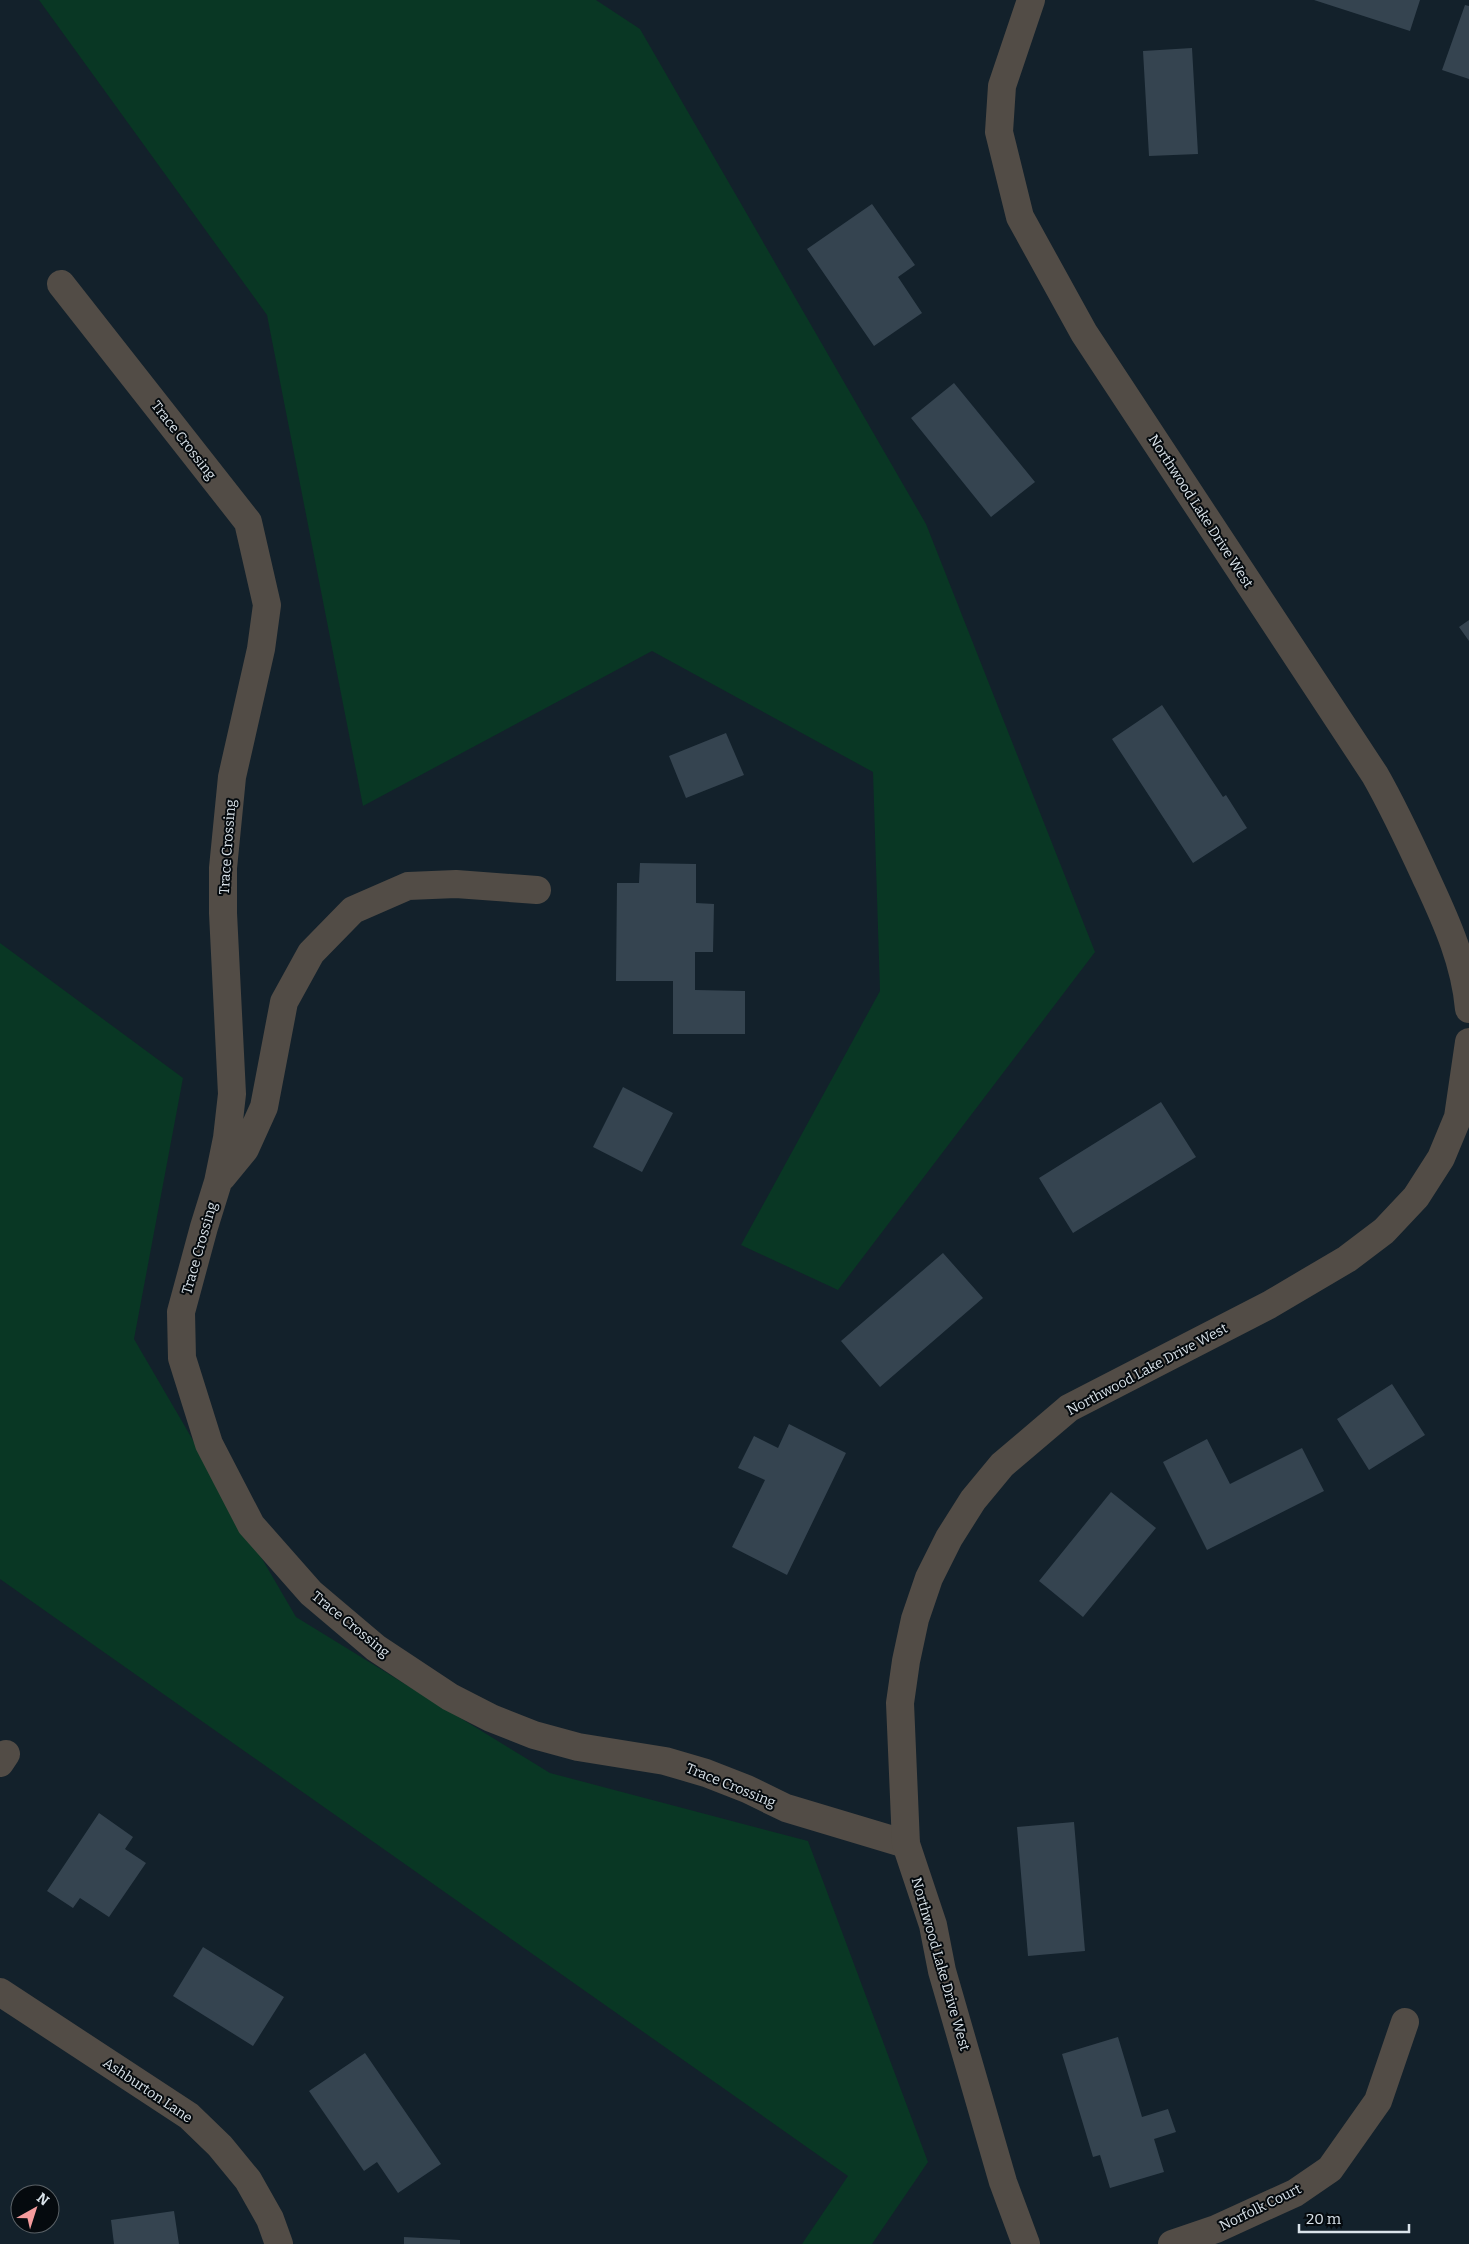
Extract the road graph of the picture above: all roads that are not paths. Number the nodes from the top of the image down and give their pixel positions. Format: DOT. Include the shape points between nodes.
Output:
graph roads {
  1 [pos="1032,0"];
  2 [pos="61,284"];
  3 [pos="537,890"];
  4 [pos="1469,1009"];
  5 [pos="1469,1042"];
  6 [pos="218,1182"];
  7 [pos="906,1844"];
  8 [pos="0,1992"];
  9 [pos="1405,2022"];
  10 [pos="279,2244"];
  11 [pos="1026,2244"];
  12 [pos="1172,2244"];
  1 -- 4 [label="street, Northwood Lake Drive West" via="1002,86 999,132 1020,217 1084,333 1375,775 1397,814 1455,941 1467,985"];
  2 -- 6 [label="street, Trace Crossing" via="248,522 267,605 261,649 232,777 223,868 232,1094"];
  3 -- 6 [label="street" via="456,884 408,886 353,910 311,953 284,1002 264,1107 245,1149"];
  5 -- 7 [label="street, Northwood Lake Drive West" via="1458,1117 1441,1158 1416,1197 1384,1231 1348,1258 1269,1305 1069,1408 1002,1465 973,1500 929,1578 915,1619 906,1661 900,1703"];
  6 -- 7 [label="street, Trace Crossing" via="181,1312 182,1358 209,1444 251,1525 311,1592 376,1648 450,1696 491,1718 534,1735 578,1747 665,1761 706,1773 786,1808"];
  7 -- 11 [label="street, Northwood Lake Drive West" via="933,1925 942,1971 1000,2172"];
  8 -- 10 [label="street, Ashburton Lane" via="189,2116 248,2180 270,2219"];
  9 -- 12 [label="street, Norfolk Court" via="1378,2101 1330,2169 1295,2193 1216,2229"];
}
